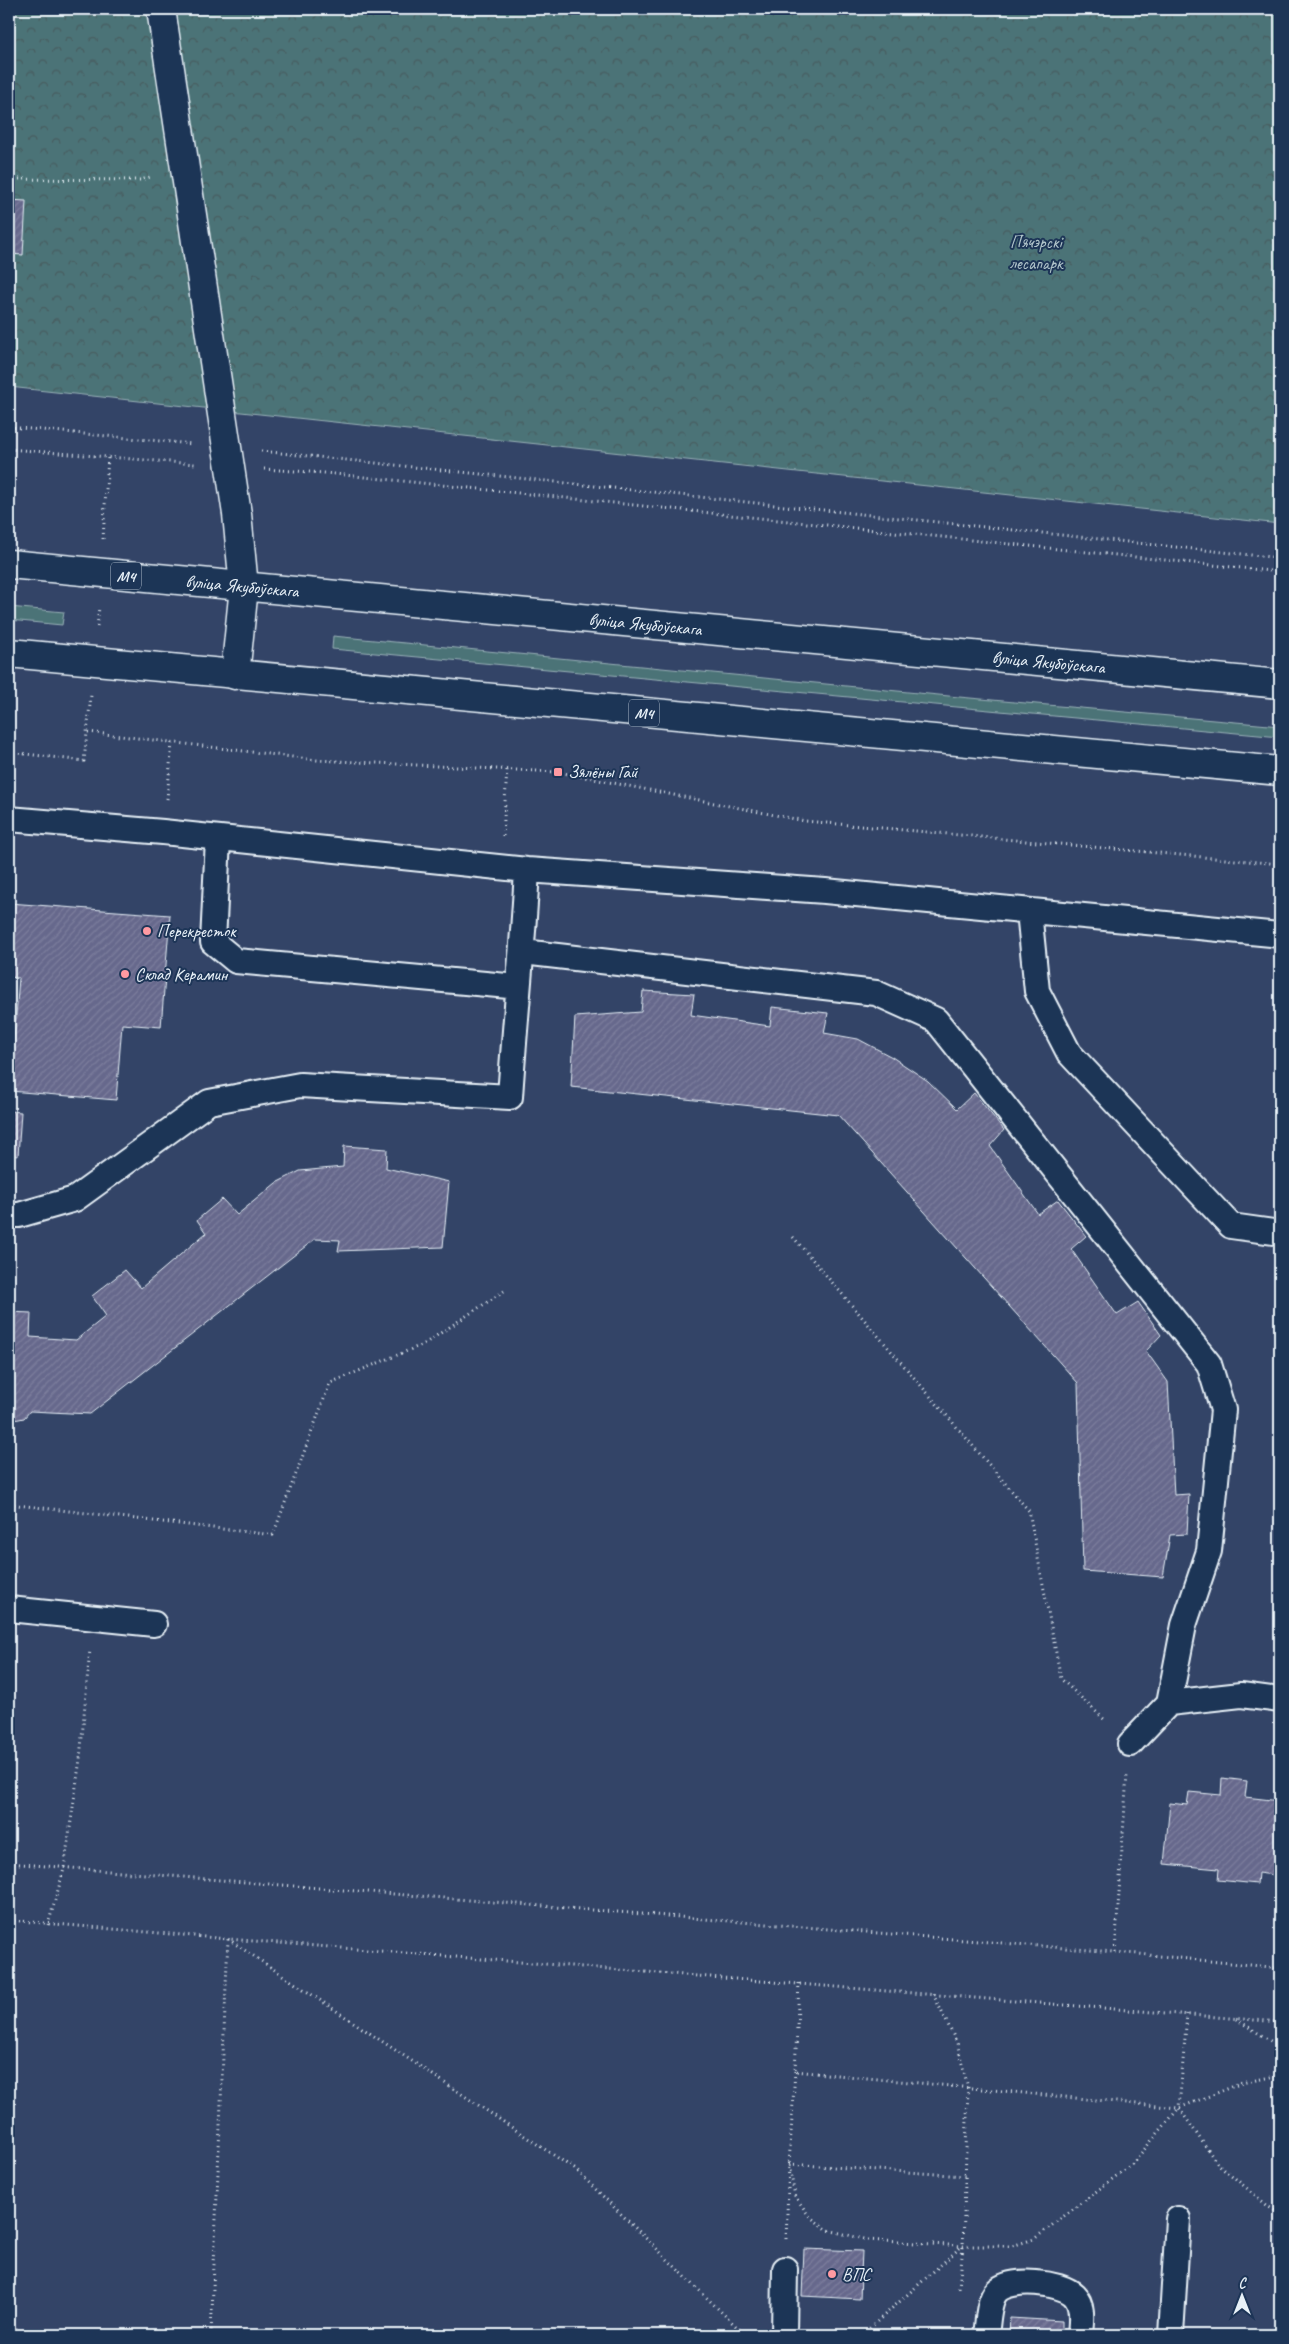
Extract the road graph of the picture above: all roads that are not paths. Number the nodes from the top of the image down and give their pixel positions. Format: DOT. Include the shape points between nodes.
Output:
graph roads {
  1 [pos="161,9"];
  2 [pos="9,564"];
  3 [pos="244,587"];
  4 [pos="9,653"];
  5 [pos="235,675"];
  6 [pos="1280,684"];
  7 [pos="1280,771"];
  8 [pos="9,819"];
  9 [pos="218,839"];
  10 [pos="527,870"];
  11 [pos="1029,911"];
  12 [pos="1280,935"];
  13 [pos="523,952"];
  14 [pos="518,987"];
  15 [pos="9,1215"];
  16 [pos="1280,1232"];
  17 [pos="9,1609"];
  18 [pos="154,1624"];
  19 [pos="1280,1700"];
  20 [pos="1169,1703"];
  21 [pos="1130,1744"];
  22 [pos="1178,2219"];
  23 [pos="785,2269"];
  24 [pos="784,2335"];
  25 [pos="986,2335"];
  26 [pos="1080,2335"];
  27 [pos="1171,2335"];
  1 -- 3 [label="main road" via="237,514"];
  2 -- 3 [label="main road, вуліца Якубоўскага / М4"];
  3 -- 5 [label="main road"];
  3 -- 6 [label="main road, вуліца Якубоўскага / М4"];
  4 -- 5 [label="main road, М4"];
  5 -- 7 [label="main road, М4"];
  8 -- 9 [label="lane"];
  9 -- 10 [label="lane"];
  9 -- 14 [label="lane" via="214,942 236,961"];
  10 -- 11 [label="lane" via="825,891"];
  10 -- 13 [label="lane"];
  11 -- 12 [label="lane"];
  11 -- 16 [label="lane" via="1036,991 1069,1053 1231,1226"];
  13 -- 14 [label="lane"];
  13 -- 20 [label="lane" via="876,993 936,1020 1208,1364 1223,1410 1209,1551 1184,1625"];
  14 -- 15 [label="lane" via="510,1097 300,1085 209,1102 75,1199"];
  17 -- 18 [label="lane"];
  19 -- 20 [label="lane" via="1241,1695"];
  20 -- 21 [label="lane"];
  22 -- 27 [label="lane"];
  23 -- 24 [label="lane"];
  25 -- 26 [label="lane" via="996,2291 1010,2283 1063,2288 1075,2295 1081,2310"];
}
